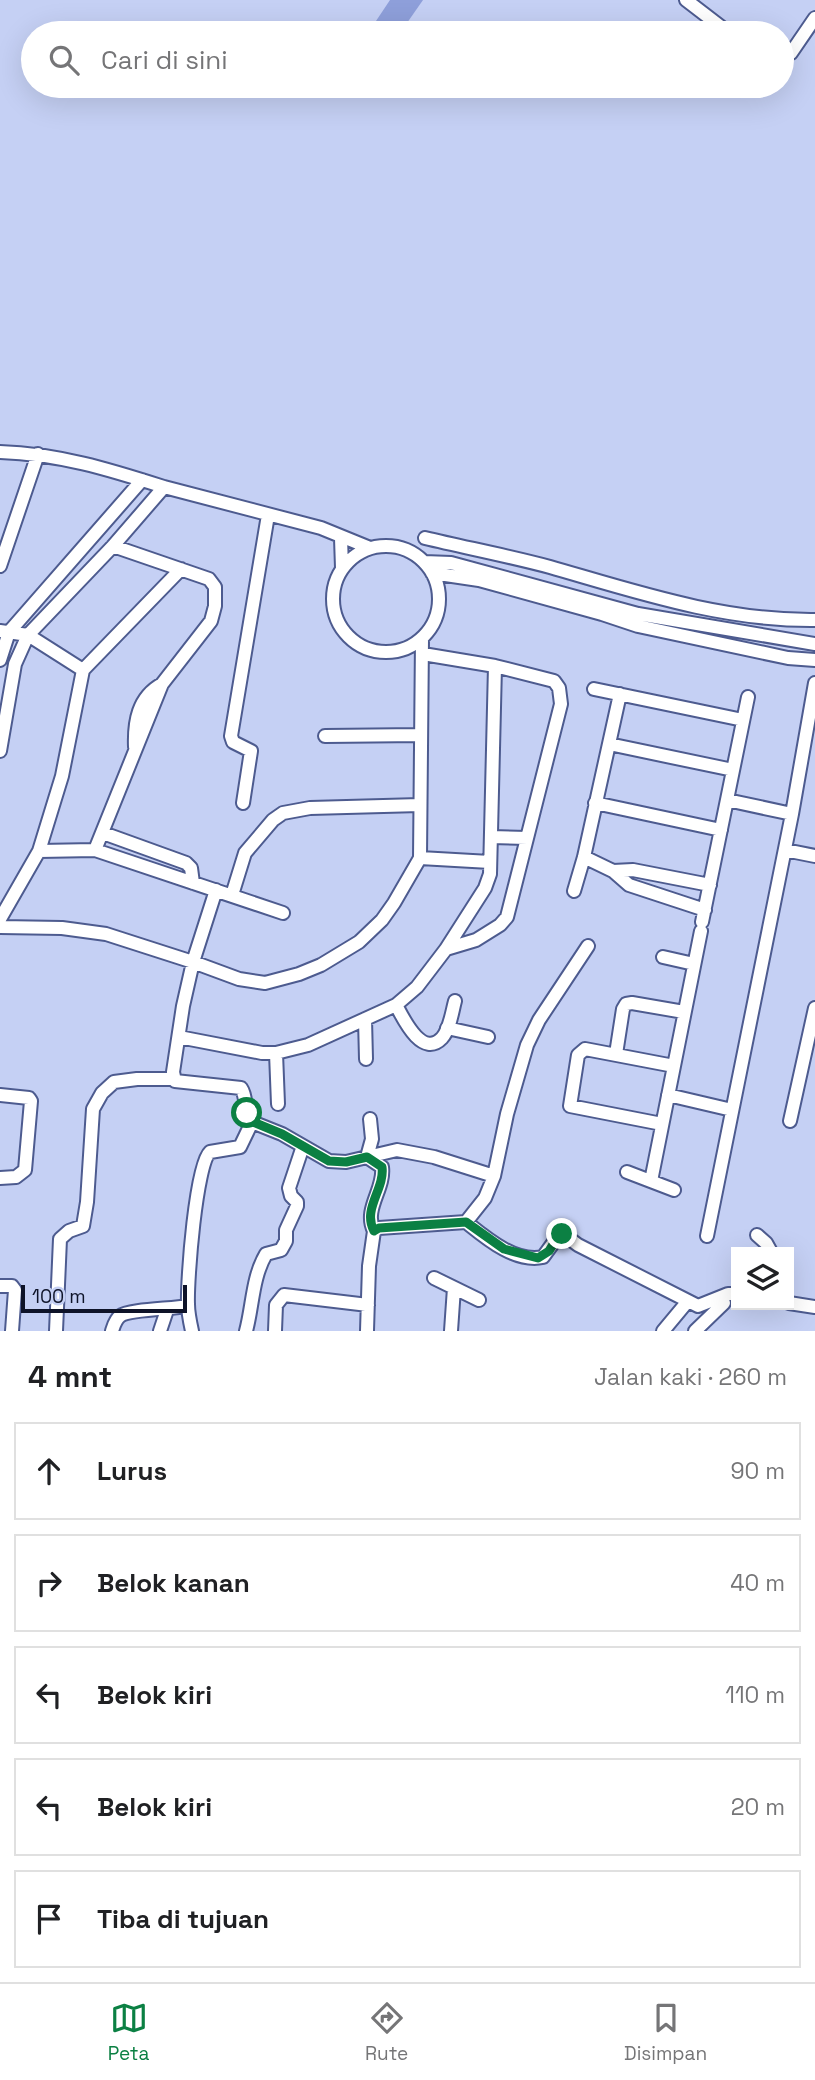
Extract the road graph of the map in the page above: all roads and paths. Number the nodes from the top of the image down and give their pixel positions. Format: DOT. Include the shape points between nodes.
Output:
graph roads {
  1 [pos="686,0"];
  2 [pos="815,18"];
  3 [pos="713,21"];
  4 [pos="794,49"];
  5 [pos="0,452"];
  6 [pos="38,454"];
  7 [pos="142,480"];
  8 [pos="164,488"];
  9 [pos="268,515"];
  10 [pos="341,538"];
  11 [pos="425,538"];
  12 [pos="113,546"];
  13 [pos="369,548"];
  14 [pos="425,562"];
  15 [pos="0,566"];
  16 [pos="342,568"];
  17 [pos="181,569"];
  18 [pos="432,573"];
  19 [pos="815,620"];
  20 [pos="659,624"];
  21 [pos="5,632"];
  22 [pos="28,635"];
  23 [pos="422,639"];
  24 [pos="815,644"];
  25 [pos="423,654"];
  26 [pos="0,660"];
  27 [pos="815,660"];
  28 [pos="495,666"];
  29 [pos="83,670"];
  30 [pos="815,683"];
  31 [pos="594,689"];
  32 [pos="620,694"];
  33 [pos="748,697"];
  34 [pos="743,720"];
  35 [pos="421,734"];
  36 [pos="325,736"];
  37 [pos="608,744"];
  38 [pos="0,751"];
  39 [pos="733,770"];
  40 [pos="727,800"];
  41 [pos="243,803"];
  42 [pos="595,803"];
  43 [pos="420,805"];
  44 [pos="792,814"];
  45 [pos="721,830"];
  46 [pos="103,833"];
  47 [pos="491,837"];
  48 [pos="527,838"];
  49 [pos="95,850"];
  50 [pos="785,850"];
  51 [pos="38,851"];
  52 [pos="815,856"];
  53 [pos="584,857"];
  54 [pos="420,858"];
  55 [pos="490,862"];
  56 [pos="613,872"];
  57 [pos="193,883"];
  58 [pos="710,885"];
  59 [pos="216,890"];
  60 [pos="574,891"];
  61 [pos="232,895"];
  62 [pos="283,913"];
  63 [pos="0,919"];
  64 [pos="703,921"];
  65 [pos="0,927"];
  66 [pos="588,946"];
  67 [pos="446,949"];
  68 [pos="663,957"];
  69 [pos="193,961"];
  70 [pos="694,964"];
  71 [pos="455,1001"];
  72 [pos="396,1005"];
  73 [pos="684,1012"];
  74 [pos="815,1012"];
  75 [pos="365,1019"];
  76 [pos="447,1028"];
  77 [pos="179,1037"];
  78 [pos="488,1037"];
  79 [pos="276,1053"];
  80 [pos="616,1054"];
  81 [pos="366,1059"];
  82 [pos="674,1066"];
  83 [pos="173,1077"];
  84 [pos="0,1095"];
  85 [pos="668,1095"];
  86 [pos="278,1104"];
  87 [pos="732,1110"];
  88 [pos="370,1119"];
  89 [pos="790,1121"];
  90 [pos="253,1122"];
  91 [pos="662,1124"];
  92 [pos="303,1146"];
  93 [pos="367,1157"];
  94 [pos="627,1172"];
  95 [pos="494,1177"];
  96 [pos="0,1178"];
  97 [pos="651,1181"];
  98 [pos="674,1190"];
  99 [pos="466,1222"];
  100 [pos="374,1231"];
  101 [pos="757,1235"];
  102 [pos="707,1236"];
  103 [pos="768,1247"];
  104 [pos="434,1278"];
  105 [pos="0,1286"];
  106 [pos="454,1288"];
  107 [pos="731,1295"];
  108 [pos="479,1300"];
  109 [pos="688,1301"];
  110 [pos="724,1303"];
  111 [pos="794,1304"];
  112 [pos="368,1305"];
  113 [pos="187,1306"];
  114 [pos="815,1307"];
  115 [pos="167,1310"];
  116 [pos="12,1331"];
  117 [pos="56,1331"];
  118 [pos="112,1331"];
  119 [pos="160,1331"];
  120 [pos="192,1331"];
  121 [pos="246,1331"];
  122 [pos="275,1331"];
  123 [pos="367,1331"];
  124 [pos="451,1331"];
  125 [pos="663,1331"];
  126 [pos="695,1331"];
  1 -- 3 [label="street"];
  2 -- 4 [label="street"];
  5 -- 6 [label="street"];
  6 -- 7 [label="street"];
  6 -- 15 [label="street"];
  7 -- 8 [label="street"];
  7 -- 21 [label="street"];
  8 -- 9 [label="street"];
  8 -- 12 [label="street"];
  9 -- 10 [label="street" via="321,528"];
  9 -- 41 [label="street" via="231,736 233,742 251,751"];
  10 -- 13 [label="street"];
  10 -- 16 [label="street"];
  11 -- 19 [label="street" via="730,614"];
  12 -- 17 [label="street"];
  12 -- 22 [label="street"];
  13 -- 14 [label="street" via="403,548"];
  13 -- 16 [label="street"];
  14 -- 18 [label="street"];
  14 -- 20 [label="street" via="451,563 638,614"];
  16 -- 23 [label="street" via="334,583 335,618 356,644 390,652"];
  17 -- 29 [label="street"];
  17 -- 46 [label="street" via="212,581 215,606 211,621 162,684 145,698 136,719 136,753"];
  18 -- 20 [label="street"];
  18 -- 23 [label="street" via="439,594 438,610"];
  20 -- 24 [label="street"];
  20 -- 27 [label="street"];
  21 -- 22 [label="street"];
  21 -- 26 [label="street"];
  22 -- 29 [label="street"];
  22 -- 38 [label="street" via="16,664"];
  23 -- 25 [label="street"];
  25 -- 28 [label="street"];
  25 -- 35 [label="street"];
  28 -- 47 [label="street"];
  28 -- 48 [label="street" via="554,681 561,692"];
  29 -- 51 [label="street" via="62,776"];
  30 -- 44 [label="street"];
  31 -- 32 [label="street"];
  32 -- 34 [label="street"];
  32 -- 37 [label="street"];
  33 -- 34 [label="street"];
  34 -- 39 [label="street"];
  35 -- 36 [label="street"];
  35 -- 43 [label="street"];
  37 -- 39 [label="street"];
  37 -- 42 [label="street"];
  39 -- 40 [label="street"];
  40 -- 44 [label="street"];
  40 -- 45 [label="street"];
  42 -- 45 [label="street"];
  42 -- 53 [label="street"];
  43 -- 54 [label="street"];
  43 -- 61 [label="street" via="283,813 245,853"];
  44 -- 50 [label="street"];
  45 -- 58 [label="street"];
  46 -- 49 [label="street"];
  46 -- 57 [label="street" via="186,863"];
  47 -- 48 [label="street"];
  47 -- 55 [label="street"];
  48 -- 67 [label="street" via="507,917 476,940"];
  49 -- 51 [label="street"];
  49 -- 57 [label="street"];
  50 -- 52 [label="street"];
  50 -- 87 [label="street"];
  51 -- 63 [label="street"];
  53 -- 56 [label="street"];
  53 -- 60 [label="street"];
  54 -- 55 [label="street"];
  54 -- 69 [label="street" via="382,920 359,942 321,965 265,983 239,979"];
  55 -- 67 [label="street" via="488,884"];
  56 -- 58 [label="street" via="638,871"];
  56 -- 64 [label="street" via="629,886"];
  57 -- 59 [label="street"];
  58 -- 64 [label="street"];
  59 -- 61 [label="street"];
  59 -- 69 [label="street"];
  61 -- 62 [label="street"];
  64 -- 70 [label="street"];
  65 -- 69 [label="street" via="82,929"];
  66 -- 95 [label="street" via="527,1045"];
  67 -- 72 [label="street"];
  68 -- 70 [label="street"];
  69 -- 77 [label="street"];
  70 -- 73 [label="street"];
  71 -- 76 [label="street"];
  72 -- 75 [label="street"];
  72 -- 76 [label="street" via="421,1040 436,1041"];
  73 -- 80 [label="street" via="626,1004"];
  73 -- 82 [label="street"];
  74 -- 89 [label="street"];
  75 -- 79 [label="street" via="307,1045"];
  75 -- 81 [label="street"];
  76 -- 78 [label="street"];
  77 -- 79 [label="street" via="246,1052"];
  77 -- 83 [label="street"];
  79 -- 86 [label="street"];
  80 -- 82 [label="street"];
  80 -- 91 [label="street" via="580,1052 570,1106"];
  82 -- 85 [label="street"];
  83 -- 90 [label="street" via="241,1088"];
  83 -- 117 [label="street" via="114,1082 93,1109 83,1226 60,1239"];
  84 -- 96 [label="street" via="31,1101 24,1170 16,1177"];
  85 -- 87 [label="street"];
  85 -- 91 [label="street"];
  87 -- 102 [label="street"];
  88 -- 93 [label="street" via="372,1139"];
  90 -- 92 [label="street"];
  90 -- 113 [label="street" via="240,1147 210,1152 205,1158 195,1204"];
  91 -- 97 [label="street"];
  92 -- 93 [label="street" via="329,1161"];
  92 -- 121 [label="street" via="289,1188 297,1206 281,1250 266,1254 254,1280"];
  93 -- 95 [label="street" via="397,1150"];
  93 -- 100 [label="street" via="382,1167 383,1174 371,1215"];
  94 -- 97 [label="street"];
  95 -- 99 [label="street"];
  97 -- 98 [label="street"];
  99 -- 100 [label="street"];
  99 -- 109 [label="street" via="504,1249 521,1255 543,1257 561,1234"];
  100 -- 112 [label="street"];
  101 -- 103 [label="street"];
  104 -- 106 [label="street"];
  105 -- 116 [label="street" via="15,1290"];
  106 -- 108 [label="street"];
  106 -- 124 [label="street"];
  107 -- 109 [label="street" via="703,1306"];
  109 -- 125 [label="street"];
  110 -- 126 [label="street"];
  111 -- 114 [label="street"];
  112 -- 122 [label="street" via="284,1295 276,1304"];
  112 -- 123 [label="street"];
  113 -- 115 [label="street"];
  113 -- 120 [label="street"];
  115 -- 118 [label="street" via="128,1312 119,1317"];
  115 -- 119 [label="street"];
}
